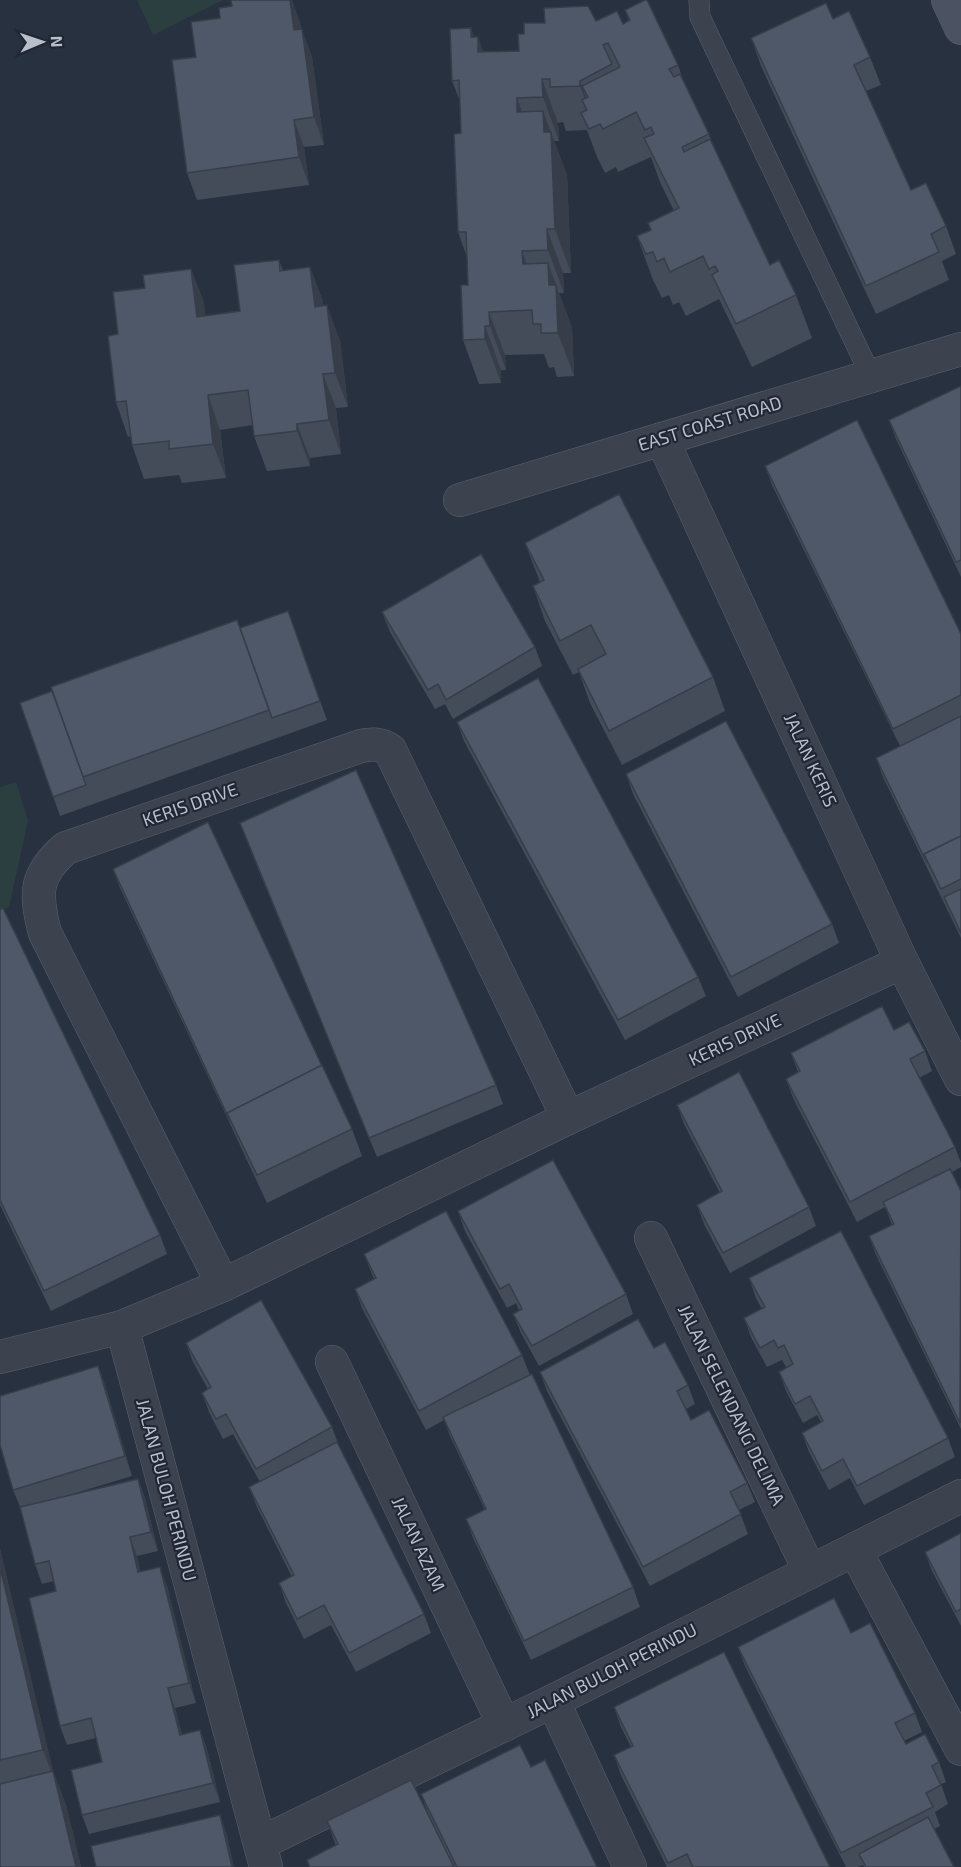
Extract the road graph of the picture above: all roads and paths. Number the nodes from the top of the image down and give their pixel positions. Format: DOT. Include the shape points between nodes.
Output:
graph roads {
  1 [pos="699,0"];
  2 [pos="948,0"];
  3 [pos="961,28"];
  4 [pos="961,349"];
  5 [pos="871,376"];
  6 [pos="662,439"];
  7 [pos="460,500"];
  8 [pos="902,962"];
  9 [pos="961,1079"];
  10 [pos="568,1118"];
  11 [pos="651,1238"];
  12 [pos="223,1285"];
  13 [pos="122,1327"];
  14 [pos="0,1357"];
  15 [pos="332,1362"];
  16 [pos="961,1496"];
  17 [pos="855,1550"];
  18 [pos="810,1572"];
  19 [pos="553,1701"];
  20 [pos="504,1725"];
  21 [pos="961,1749"];
  22 [pos="264,1855"];
  23 [pos="630,1867"];
  1 -- 5 [label="lane" via="700,17"];
  2 -- 3 [label="main road"];
  4 -- 5 [label="street, EAST COAST ROAD"];
  5 -- 6 [label="street, EAST COAST ROAD"];
  6 -- 7 [label="street, EAST COAST ROAD"];
  6 -- 8 [label="street, JALAN KERIS"];
  8 -- 9 [label="street, JALAN KERIS"];
  8 -- 10 [label="street, KERIS DRIVE"];
  10 -- 12 [label="street, KERIS DRIVE"];
  10 -- 12 [label="street, KERIS DRIVE" via="395,760 385,747 375,743 361,746 66,848 49,862 41,880 38,904 45,933"];
  11 -- 18 [label="street, JALAN SELENDANG DELIMA"];
  12 -- 13 [label="street, KERIS DRIVE"];
  13 -- 14 [label="street"];
  13 -- 22 [label="street, JALAN BULOH PERINDU"];
  15 -- 20 [label="street, JALAN AZAM"];
  16 -- 17 [label="street, JALAN BULOH PERINDU"];
  17 -- 18 [label="street, JALAN BULOH PERINDU"];
  17 -- 21 [label="street"];
  18 -- 19 [label="street, JALAN BULOH PERINDU"];
  19 -- 20 [label="street, JALAN BULOH PERINDU"];
  19 -- 23 [label="street"];
  20 -- 22 [label="street, JALAN BULOH PERINDU"];
}
